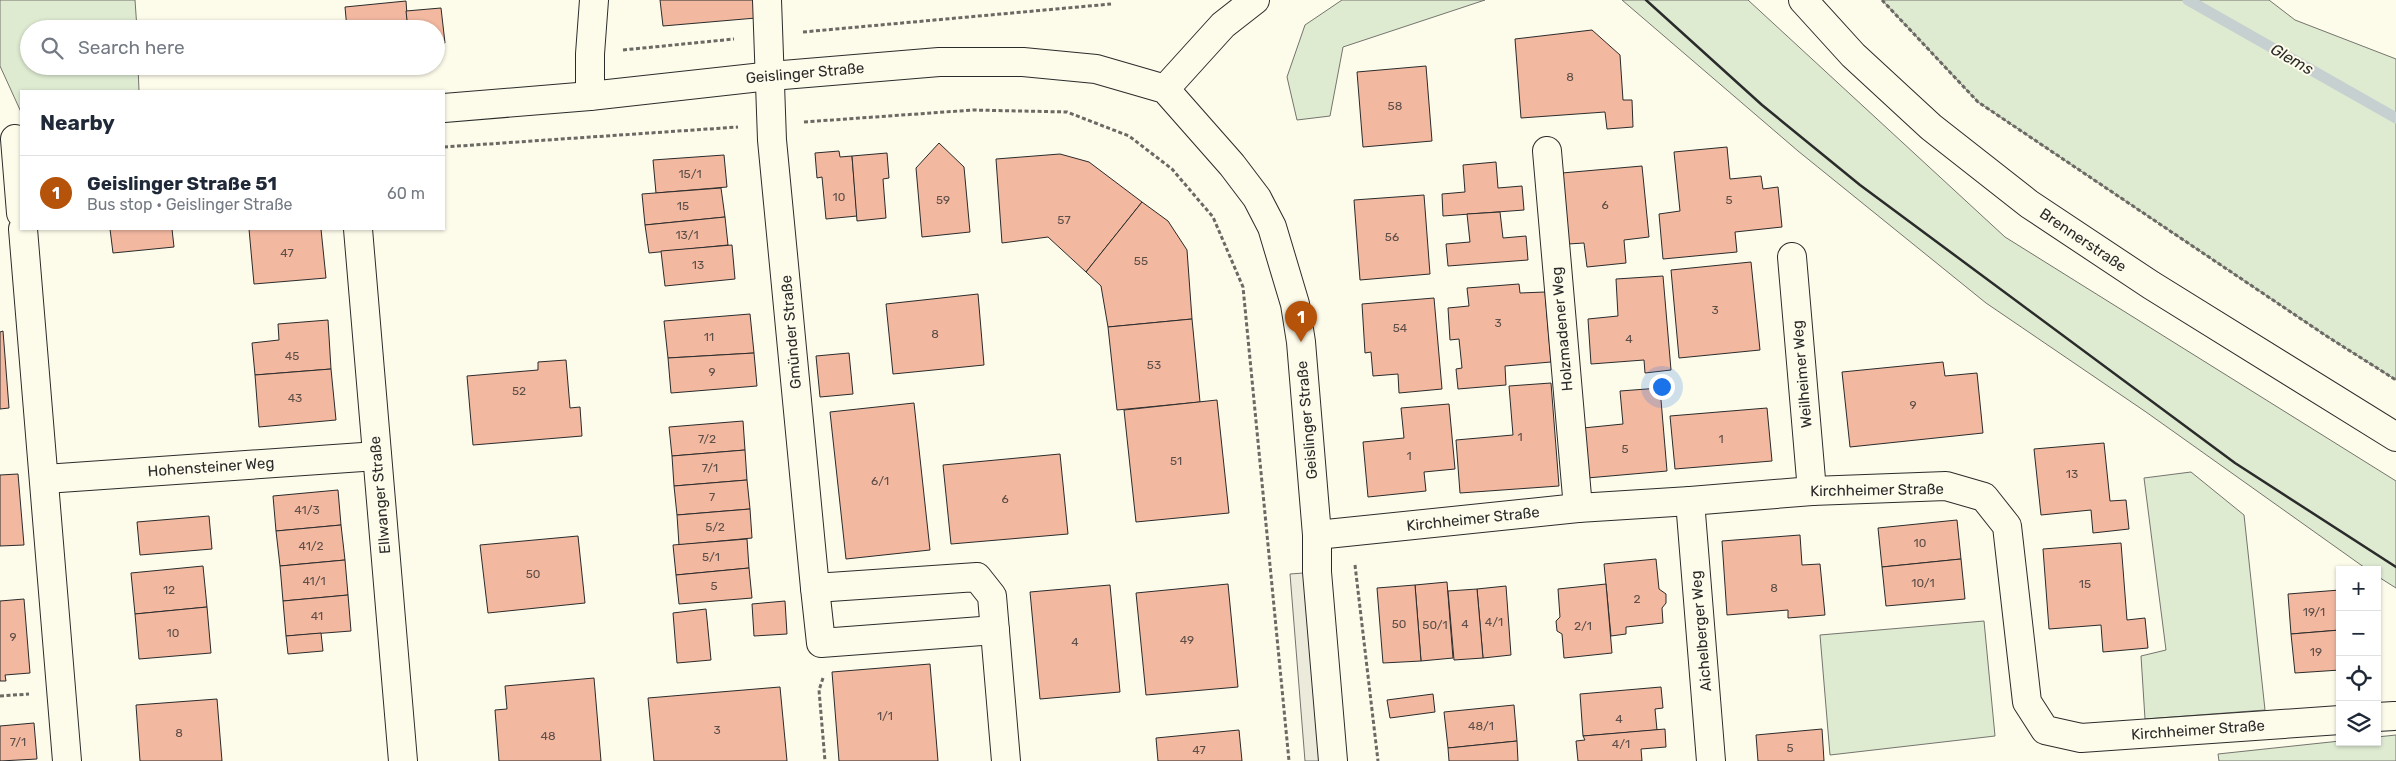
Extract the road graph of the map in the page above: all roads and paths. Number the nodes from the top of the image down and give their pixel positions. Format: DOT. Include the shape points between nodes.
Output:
graph roads {
  1 [pos="594,0"];
  2 [pos="767,0"];
  3 [pos="1255,0"];
  4 [pos="1803,0"];
  5 [pos="1882,0"];
  6 [pos="1111,4"];
  7 [pos="769,35"];
  8 [pos="590,54"];
  9 [pos="771,76"];
  10 [pos="1165,89"];
  11 [pos="590,96"];
  12 [pos="445,108"];
  13 [pos="797,123"];
  14 [pos="748,126"];
  15 [pos="15,139"];
  16 [pos="445,147"];
  17 [pos="1547,151"];
  18 [pos="20,202"];
  19 [pos="23,230"];
  20 [pos="358,230"];
  21 [pos="1792,257"];
  22 [pos="2396,380"];
  23 [pos="2396,437"];
  24 [pos="377,456"];
  25 [pos="45,478"];
  26 [pos="1812,491"];
  27 [pos="1690,501"];
  28 [pos="1578,508"];
  29 [pos="1317,535"];
  30 [pos="816,588"];
  31 [pos="995,630"];
  32 [pos="821,643"];
  33 [pos="2336,720"];
  34 [pos="67,761"];
  35 [pos="403,761"];
  36 [pos="825,761"];
  37 [pos="1006,761"];
  38 [pos="1289,761"];
  39 [pos="1333,761"];
  40 [pos="1711,761"];
  1 -- 8 [label="street"];
  2 -- 7 [label="street, Gmünder Straße"];
  3 -- 10 [label="street" via="1223,25"];
  4 -- 23 [label="street, Brennerstraße" via="1853,55 1931,127 2029,204 2151,285"];
  5 -- 22 [label="path" via="1978,102"];
  6 -- 7 [label="path"];
  7 -- 8 [label="path"];
  7 -- 9 [label="street, Gmünder Straße"];
  8 -- 11 [label="street"];
  9 -- 10 [label="street, Geislinger Straße" via="939,62 1023,62 1096,70"];
  9 -- 11 [label="street, Geislinger Straße"];
  9 -- 30 [label="street, Gmünder Straße" via="772,140"];
  10 -- 29 [label="street, Geislinger Straße" via="1232,165 1257,198 1272,227 1295,304"];
  11 -- 12 [label="street, Geislinger Straße"];
  13 -- 38 [label="path" via="973,110 1067,112 1129,136 1172,169 1213,217 1243,287"];
  14 -- 16 [label="path"];
  15 -- 18 [label="street"];
  17 -- 28 [label="street, Holzmadener Weg"];
  19 -- 25 [label="street"];
  20 -- 24 [label="street, Ellwanger Straße"];
  21 -- 26 [label="street, Weilheimer Weg"];
  24 -- 25 [label="street, Hohensteiner Weg"];
  24 -- 35 [label="street, Ellwanger Straße"];
  25 -- 34 [label="street"];
  26 -- 27 [label="street, Kirchheimer Straße"];
  26 -- 33 [label="street, Kirchheimer Straße" via="1946,486 1984,497 2007,526 2027,702 2045,730 2080,738"];
  27 -- 28 [label="street, Kirchheimer Straße"];
  27 -- 40 [label="street, Aichelberger Weg"];
  28 -- 29 [label="street, Kirchheimer Straße"];
  29 -- 39 [label="street, Geislinger Straße" via="1317,572"];
  30 -- 31 [label="street" via="978,577 992,596"];
  30 -- 32 [label="street, Gmünder Straße"];
  31 -- 32 [label="street"];
  31 -- 37 [label="street"];
  32 -- 36 [label="path" via="824,675 818,690"];
}
